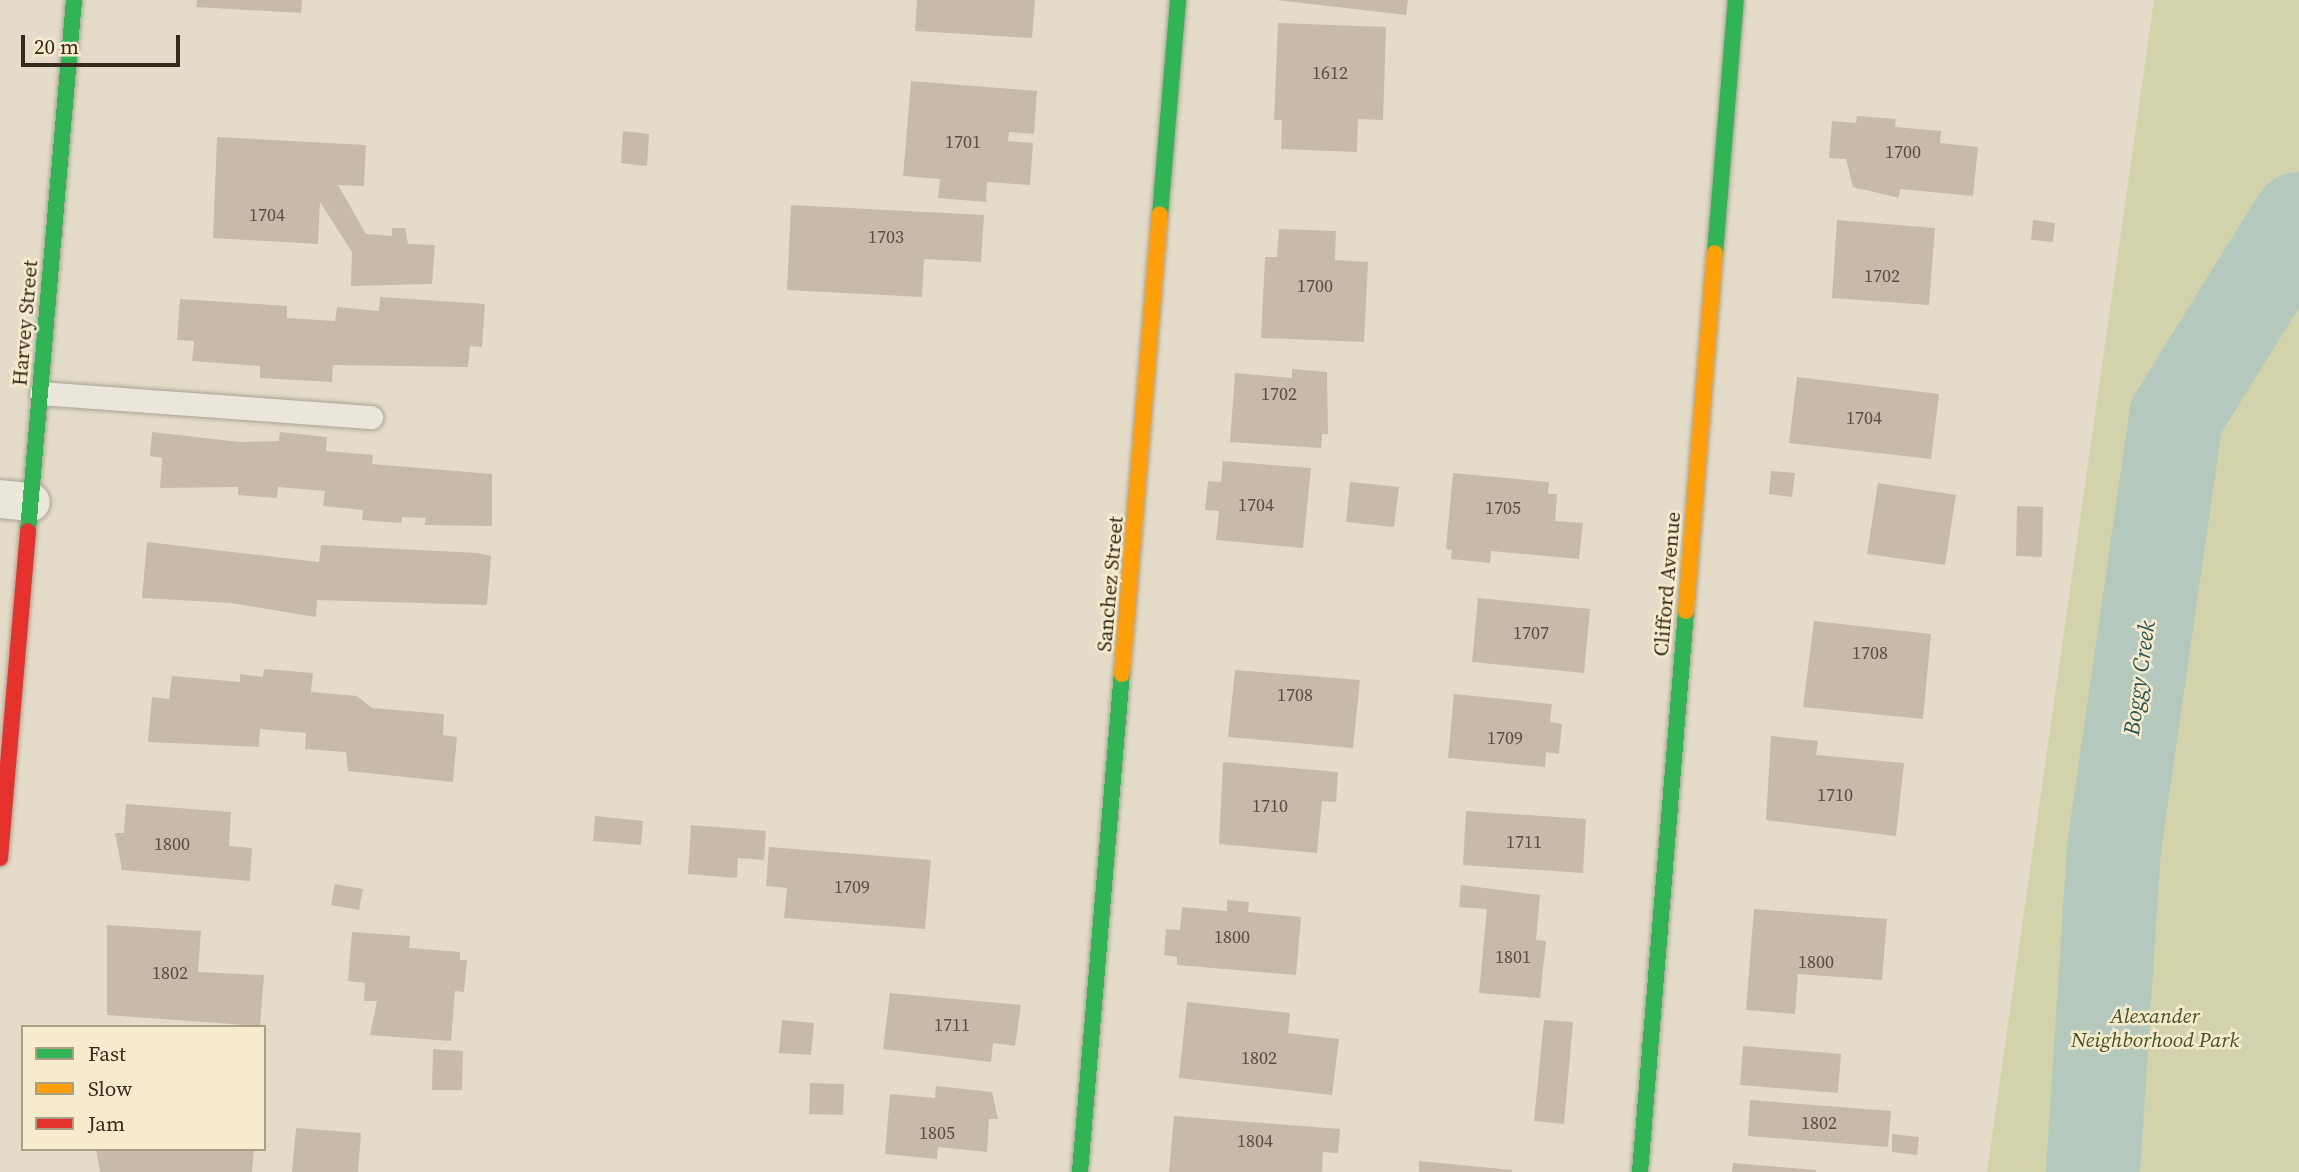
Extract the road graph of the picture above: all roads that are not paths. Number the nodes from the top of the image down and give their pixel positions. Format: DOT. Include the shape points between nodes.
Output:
graph roads {
  1 [pos="74,0"];
  2 [pos="1178,0"];
  3 [pos="1736,0"];
  4 [pos="41,393"];
  5 [pos="370,417"];
  6 [pos="15,500"];
  7 [pos="0,858"];
  8 [pos="1080,1172"];
  9 [pos="1640,1172"];
  1 -- 4 [label="street, Harvey Street"];
  2 -- 8 [label="street, Sanchez Street"];
  3 -- 9 [label="street, Clifford Avenue"];
  4 -- 5 [label="lane"];
  4 -- 6 [label="street, Harvey Street"];
  6 -- 7 [label="street, Harvey Street"];
}
